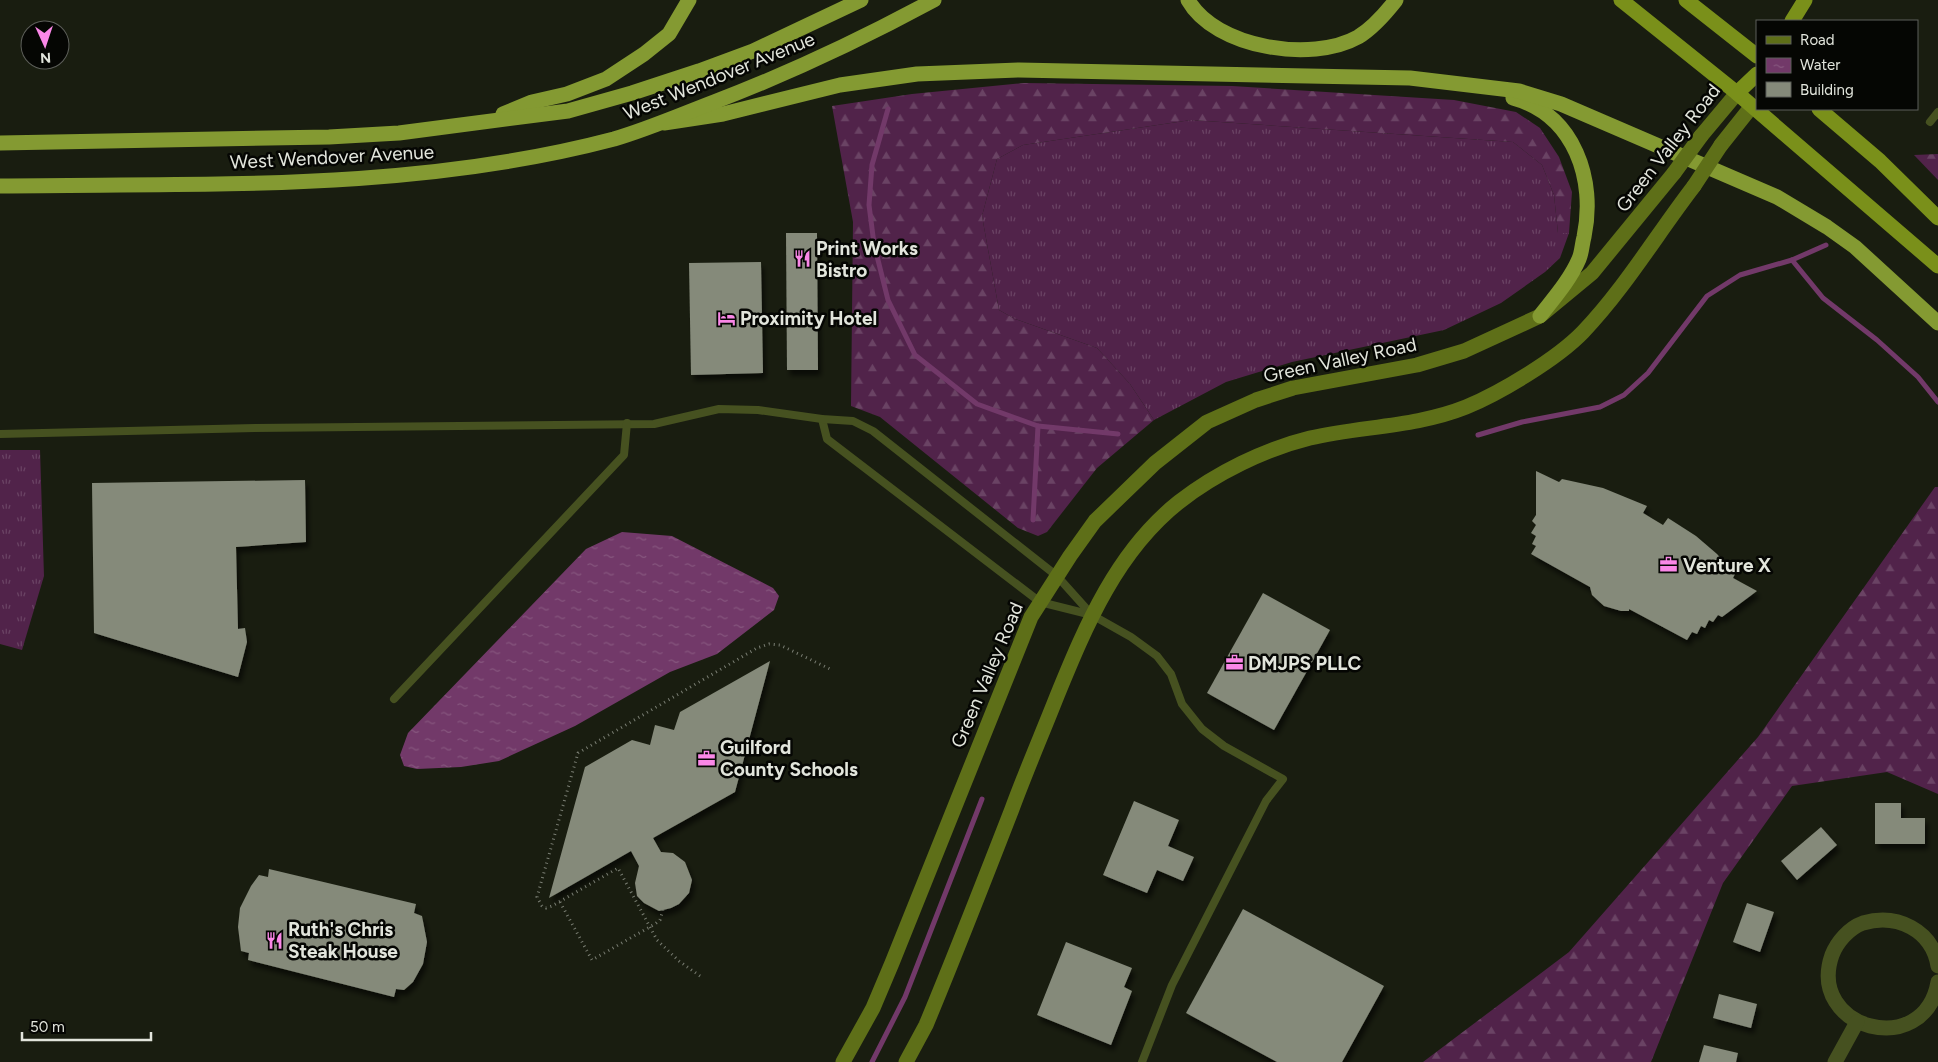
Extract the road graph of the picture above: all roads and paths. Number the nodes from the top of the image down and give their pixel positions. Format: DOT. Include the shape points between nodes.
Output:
graph roads {
  1 [pos="689,0"];
  2 [pos="861,0"];
  3 [pos="934,0"];
  4 [pos="1188,0"];
  5 [pos="1396,0"];
  6 [pos="1622,0"];
  7 [pos="1686,0"];
  8 [pos="1805,0"];
  9 [pos="1793,20"];
  10 [pos="1756,55"];
  11 [pos="1756,75"];
  12 [pos="1464,84"];
  13 [pos="1737,93"];
  14 [pos="1754,100"];
  15 [pos="1765,110"];
  16 [pos="1820,110"];
  17 [pos="1938,112"];
  18 [pos="1930,122"];
  19 [pos="477,124"];
  20 [pos="664,124"];
  21 [pos="0,138"];
  22 [pos="28,141"];
  23 [pos="0,143"];
  24 [pos="0,186"];
  25 [pos="1938,218"];
  26 [pos="1938,266"];
  27 [pos="1540,316"];
  28 [pos="1938,323"];
  29 [pos="822,419"];
  30 [pos="627,423"];
  31 [pos="0,434"];
  32 [pos="1057,576"];
  33 [pos="1040,602"];
  34 [pos="1092,615"];
  35 [pos="830,669"];
  36 [pos="394,700"];
  37 [pos="560,902"];
  38 [pos="663,910"];
  39 [pos="650,927"];
  40 [pos="1938,966"];
  41 [pos="700,976"];
  42 [pos="1938,982"];
  43 [pos="1857,1022"];
  44 [pos="843,1062"];
  45 [pos="906,1062"];
  46 [pos="1142,1062"];
  47 [pos="1834,1062"];
  1 -- 19 [label="highway" via="669,34 606,78"];
  2 -- 19 [label="highway, West Wendover Avenue" via="753,51 632,94 568,110"];
  3 -- 20 [label="highway, West Wendover Avenue" via="812,63"];
  4 -- 5 [label="highway" via="1223,32 1277,48 1304,50 1334,46 1358,37 1384,16"];
  6 -- 13 [label="highway"];
  7 -- 10 [label="highway"];
  8 -- 9 [label="highway"];
  11 -- 13 [label="highway, Green Valley Road"];
  12 -- 20 [label="highway" via="1410,78 1019,70 918,74 840,86 723,114"];
  12 -- 27 [label="highway" via="1520,100 1547,115 1574,145 1581,161 1588,205 1579,258 1564,286"];
  12 -- 28 [label="highway" via="1520,91 1561,104 1776,197 1855,247"];
  13 -- 14 [label="highway"];
  13 -- 27 [label="main road, Green Valley Road, bridge" via="1592,273"];
  14 -- 34 [label="main road, bridge" via="1694,186 1582,334 1534,370 1466,407 1427,420 1310,438 1262,455 1214,478 1179,502 1144,535 1107,587"];
  15 -- 26 [label="highway"];
  16 -- 25 [label="highway"];
  17 -- 18 [label="lane"];
  19 -- 22 [label="highway, West Wendover Avenue" via="329,137"];
  20 -- 24 [label="highway, West Wendover Avenue" via="546,155 414,176 284,182"];
  21 -- 22 [label="highway"];
  22 -- 23 [label="highway, West Wendover Avenue"];
  27 -- 32 [label="main road, Green Valley Road" via="1464,352 1417,365 1293,388 1207,422 1155,463 1095,521"];
  29 -- 30 [label="lane" via="758,410 719,409 654,424"];
  29 -- 32 [label="lane" via="853,421 873,431"];
  29 -- 33 [label="lane" via="826,439"];
  30 -- 31 [label="lane"];
  30 -- 36 [label="lane" via="624,455"];
  32 -- 33 [label="main road, Green Valley Road"];
  32 -- 34 [label="lane"];
  33 -- 34 [label="lane"];
  33 -- 44 [label="main road, Green Valley Road" via="1031,617 873,1008"];
  34 -- 45 [label="main road" via="926,1025"];
  34 -- 46 [label="lane" via="1157,656 1171,674 1182,704 1202,729 1224,746 1283,779 1266,801 1172,984"];
  35 -- 37 [label="path" via="769,644 578,753 537,897 546,908"];
  37 -- 39 [label="path" via="592,960"];
  37 -- 39 [label="path" via="618,868"];
  38 -- 39 [label="path" via="660,920"];
  39 -- 41 [label="path" via="666,950"];
  40 -- 43 [label="street" via="1927,939 1912,927 1894,920 1860,924 1846,934 1832,956 1829,981 1843,1012"];
  42 -- 43 [label="street" via="1926,1010 1912,1022 1894,1029 1875,1028"];
  43 -- 47 [label="street"];
}
